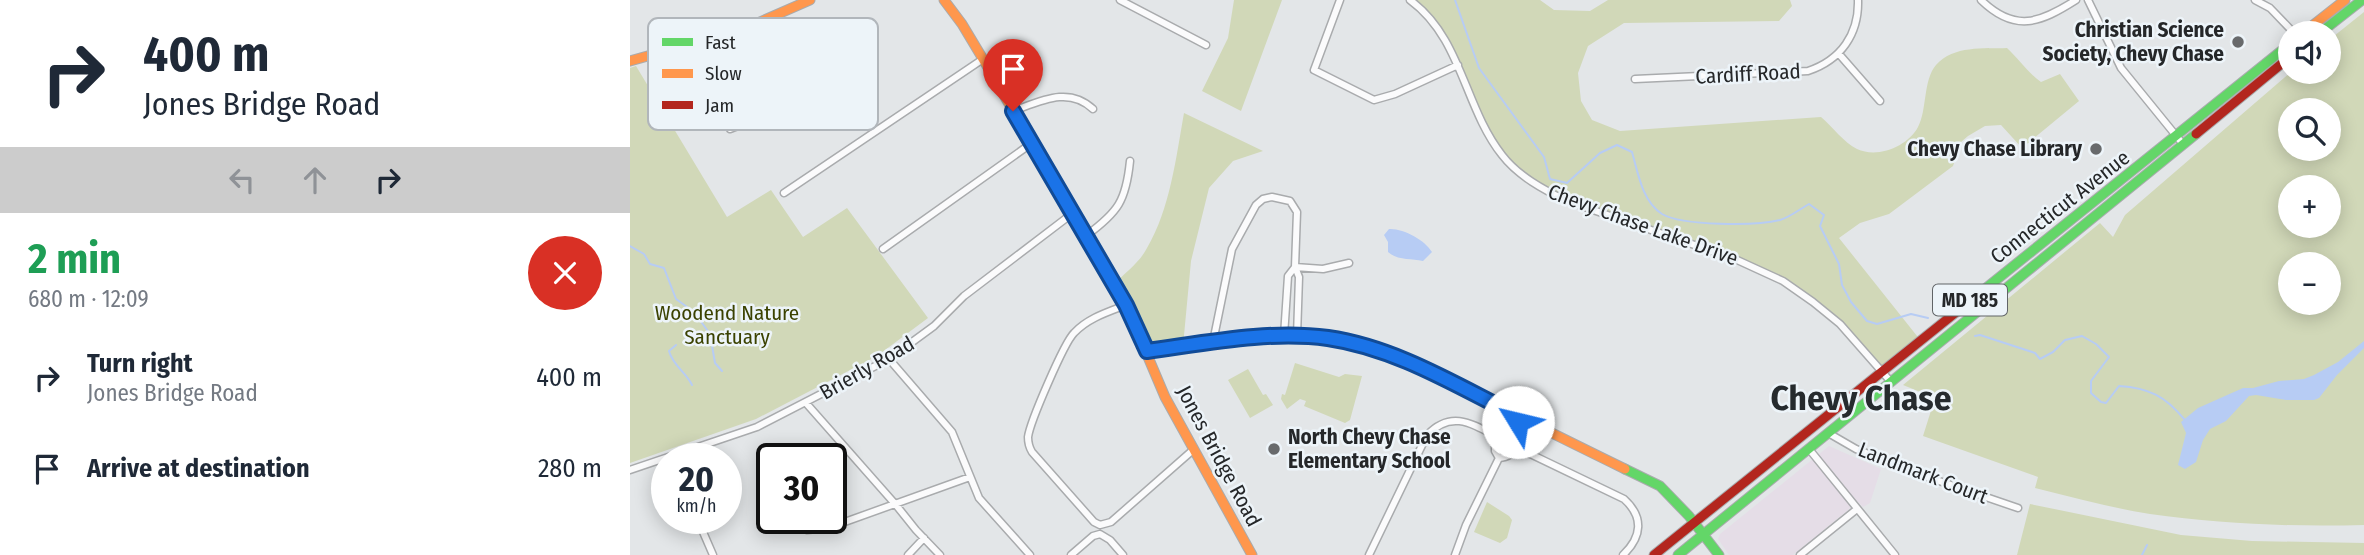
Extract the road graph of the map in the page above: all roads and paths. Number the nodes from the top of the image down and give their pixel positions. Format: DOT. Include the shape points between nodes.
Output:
graph roads {
  1 [pos="810,0"];
  2 [pos="1119,0"];
  3 [pos="1340,0"];
  4 [pos="1410,0"];
  5 [pos="1858,0"];
  6 [pos="1981,0"];
  7 [pos="2076,0"];
  8 [pos="2088,0"];
  9 [pos="2255,0"];
  10 [pos="2345,0"];
  11 [pos="2362,0"];
  12 [pos="1130,2"];
  13 [pos="948,3"];
  14 [pos="772,18"];
  15 [pos="2282,21"];
  16 [pos="2318,21"];
  17 [pos="2335,21"];
  18 [pos="1206,45"];
  19 [pos="1839,54"];
  20 [pos="2278,54"];
  21 [pos="648,56"];
  22 [pos="983,59"];
  23 [pos="630,61"];
  24 [pos="1458,65"];
  25 [pos="2278,66"];
  26 [pos="1635,79"];
  27 [pos="1880,101"];
  28 [pos="1093,109"];
  29 [pos="1013,111"];
  30 [pos="878,130"];
  31 [pos="878,130"];
  32 [pos="2179,140"];
  33 [pos="1032,143"];
  34 [pos="1130,161"];
  35 [pos="784,193"];
  36 [pos="1073,213"];
  37 [pos="1087,235"];
  38 [pos="883,249"];
  39 [pos="1349,263"];
  40 [pos="1295,267"];
  41 [pos="1126,305"];
  42 [pos="1284,336"];
  43 [pos="1297,337"];
  44 [pos="1213,342"];
  45 [pos="1147,351"];
  46 [pos="889,359"];
  47 [pos="1882,371"];
  48 [pos="1891,382"];
  49 [pos="806,403"];
  50 [pos="1519,420"];
  51 [pos="1830,433"];
  52 [pos="1497,437"];
  53 [pos="711,443"];
  54 [pos="1518,448"];
  55 [pos="1809,449"];
  56 [pos="1194,450"];
  57 [pos="1499,458"];
  58 [pos="651,463"];
  59 [pos="630,470"];
  60 [pos="970,477"];
  61 [pos="896,505"];
  62 [pos="2018,508"];
  63 [pos="1857,509"];
  64 [pos="847,522"];
  65 [pos="1695,523"];
  66 [pos="704,534"];
  67 [pos="1704,535"];
  68 [pos="924,538"];
  69 [pos="713,555"];
  70 [pos="908,555"];
  71 [pos="940,555"];
  72 [pos="1030,555"];
  73 [pos="1071,555"];
  74 [pos="1124,555"];
  75 [pos="1252,555"];
  76 [pos="1369,555"];
  77 [pos="1455,555"];
  78 [pos="1623,555"];
  79 [pos="1654,555"];
  80 [pos="1678,555"];
  81 [pos="1719,555"];
  82 [pos="1800,555"];
  83 [pos="1895,555"];
  1 -- 14 [label="main road"];
  2 -- 12 [label="street"];
  3 -- 24 [label="street" via="1314,70 1374,100"];
  4 -- 24 [label="street, Chevy Chase Lake Drive" via="1441,32"];
  5 -- 19 [label="street" via="1852,35"];
  6 -- 7 [label="street" via="2010,19 2035,21"];
  8 -- 32 [label="street" via="2121,68"];
  9 -- 15 [label="street"];
  10 -- 16 [label="main road"];
  11 -- 17 [label="main road"];
  12 -- 18 [label="street"];
  13 -- 22 [label="main road, Jones Bridge Road"];
  19 -- 26 [label="street, Cardiff Road" via="1808,71"];
  19 -- 27 [label="street"];
  20 -- 32 [label="main road, Connecticut Avenue / MD 185"];
  21 -- 23 [label="main road"];
  22 -- 29 [label="main road, Jones Bridge Road"];
  22 -- 30 [label="street"];
  24 -- 47 [label="street, Chevy Chase Lake Drive" via="1488,133 1503,156 1534,184 1567,201 1735,259 1783,281 1840,324"];
  25 -- 32 [label="main road, Connecticut Avenue / MD 185"];
  28 -- 29 [label="street" via="1084,100 1065,96"];
  29 -- 33 [label="main road, Jones Bridge Road"];
  31 -- 35 [label="street"];
  32 -- 47 [label="main road, Connecticut Avenue / MD 185"];
  32 -- 48 [label="main road, Connecticut Avenue / MD 185"];
  33 -- 36 [label="main road, Jones Bridge Road"];
  33 -- 38 [label="street"];
  34 -- 37 [label="street" via="1112,216"];
  36 -- 37 [label="main road, Jones Bridge Road"];
  36 -- 46 [label="street, Brierly Road"];
  37 -- 41 [label="main road, Jones Bridge Road"];
  39 -- 40 [label="street" via="1323,269"];
  40 -- 42 [label="street" via="1288,276"];
  40 -- 43 [label="street" via="1299,277"];
  40 -- 44 [label="street" via="1294,205 1280,197 1264,199 1256,205 1228,259"];
  41 -- 45 [label="main road, Jones Bridge Road"];
  41 -- 56 [label="street" via="1092,319 1073,333 1032,423 1028,445 1100,525 1111,522"];
  42 -- 43 [label="main road"];
  42 -- 44 [label="main road"];
  43 -- 50 [label="main road" via="1363,345 1400,358"];
  44 -- 45 [label="main road"];
  45 -- 56 [label="main road, Jones Bridge Road"];
  46 -- 49 [label="street, Brierly Road"];
  46 -- 60 [label="street" via="952,432"];
  47 -- 48 [label="street, Chevy Chase Lake Drive"];
  47 -- 65 [label="main road, Connecticut Avenue / MD 185"];
  48 -- 51 [label="main road, Connecticut Avenue / MD 185"];
  49 -- 53 [label="street, Brierly Road"];
  49 -- 61 [label="street"];
  50 -- 52 [label="street"];
  50 -- 54 [label="street"];
  50 -- 65 [label="main road" via="1660,486"];
  51 -- 55 [label="main road, Connecticut Avenue / MD 185"];
  51 -- 62 [label="street, Landmark Court" via="1913,472"];
  52 -- 57 [label="street" via="1494,446"];
  52 -- 76 [label="street" via="1459,421 1433,429"];
  54 -- 57 [label="street"];
  54 -- 78 [label="street" via="1630,504 1638,516 1639,532"];
  55 -- 63 [label="street"];
  55 -- 67 [label="main road, Connecticut Avenue / MD 185"];
  56 -- 75 [label="main road, Jones Bridge Road"];
  57 -- 77 [label="street"];
  58 -- 59 [label="street, Brierly Road"];
  60 -- 61 [label="street"];
  60 -- 72 [label="street" via="979,498"];
  61 -- 64 [label="street"];
  61 -- 68 [label="street"];
  63 -- 82 [label="street"];
  63 -- 83 [label="street"];
  65 -- 67 [label="main road"];
  65 -- 79 [label="main road, Connecticut Avenue / MD 185"];
  66 -- 69 [label="street"];
  67 -- 80 [label="main road, Connecticut Avenue / MD 185"];
  67 -- 81 [label="main road"];
  68 -- 70 [label="street"];
  68 -- 71 [label="street"];
  73 -- 74 [label="street" via="1100,534"];
}
